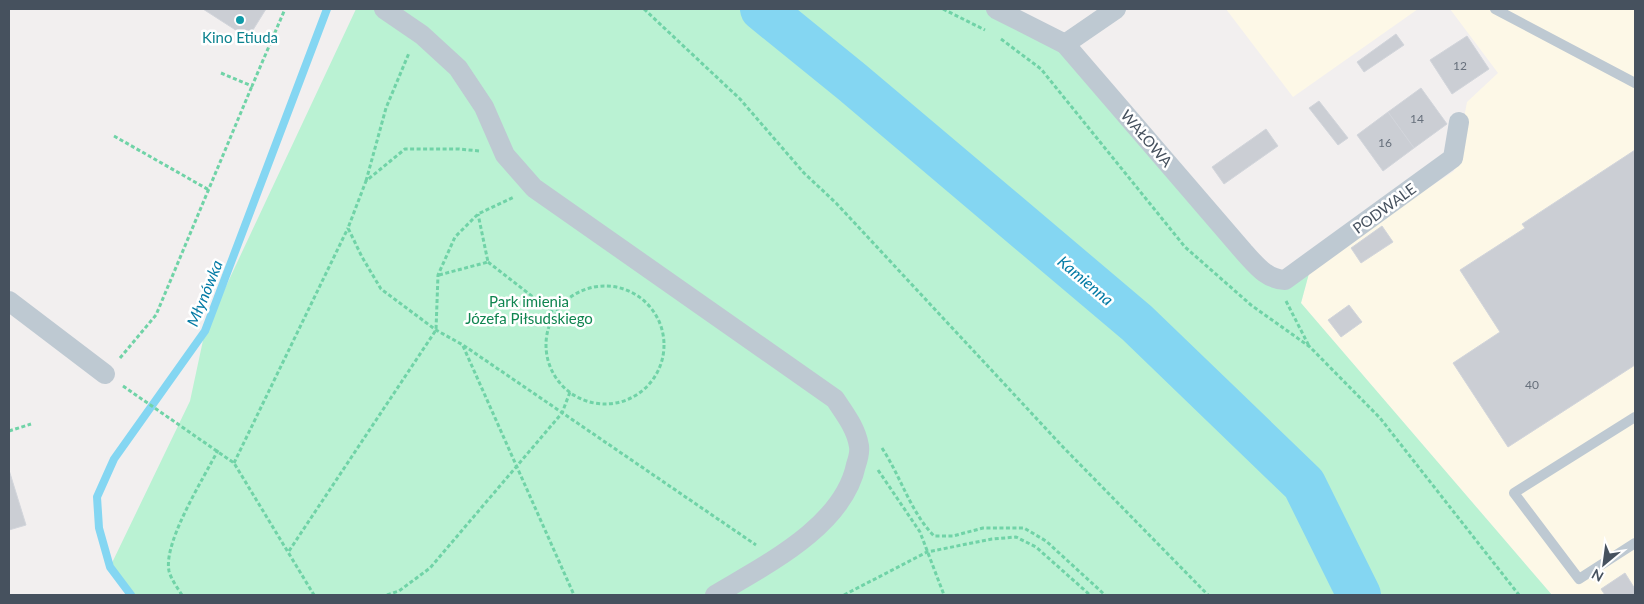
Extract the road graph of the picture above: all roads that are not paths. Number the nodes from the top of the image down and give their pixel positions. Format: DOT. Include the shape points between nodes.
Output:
graph roads {
  1 [pos="384,9"];
  2 [pos="996,9"];
  3 [pos="1116,9"];
  4 [pos="1495,9"];
  5 [pos="1065,44"];
  6 [pos="1635,83"];
  7 [pos="1459,122"];
  8 [pos="1285,280"];
  9 [pos="9,301"];
  10 [pos="105,374"];
  11 [pos="1635,417"];
  12 [pos="1635,543"];
  13 [pos="715,595"];
  1 -- 13 [label="street" via="422,35 458,68 484,107 505,155 534,188 835,399 852,424 860,448 853,480 840,505 776,558"];
  2 -- 5 [label="street, WAŁOWA"];
  3 -- 5 [label="street"];
  4 -- 6 [label="lane"];
  5 -- 8 [label="street, WAŁOWA" via="1244,252 1266,274"];
  7 -- 8 [label="street, PODWALE" via="1453,158"];
  9 -- 10 [label="street"];
  11 -- 12 [label="lane" via="1514,493 1579,579"];
}
